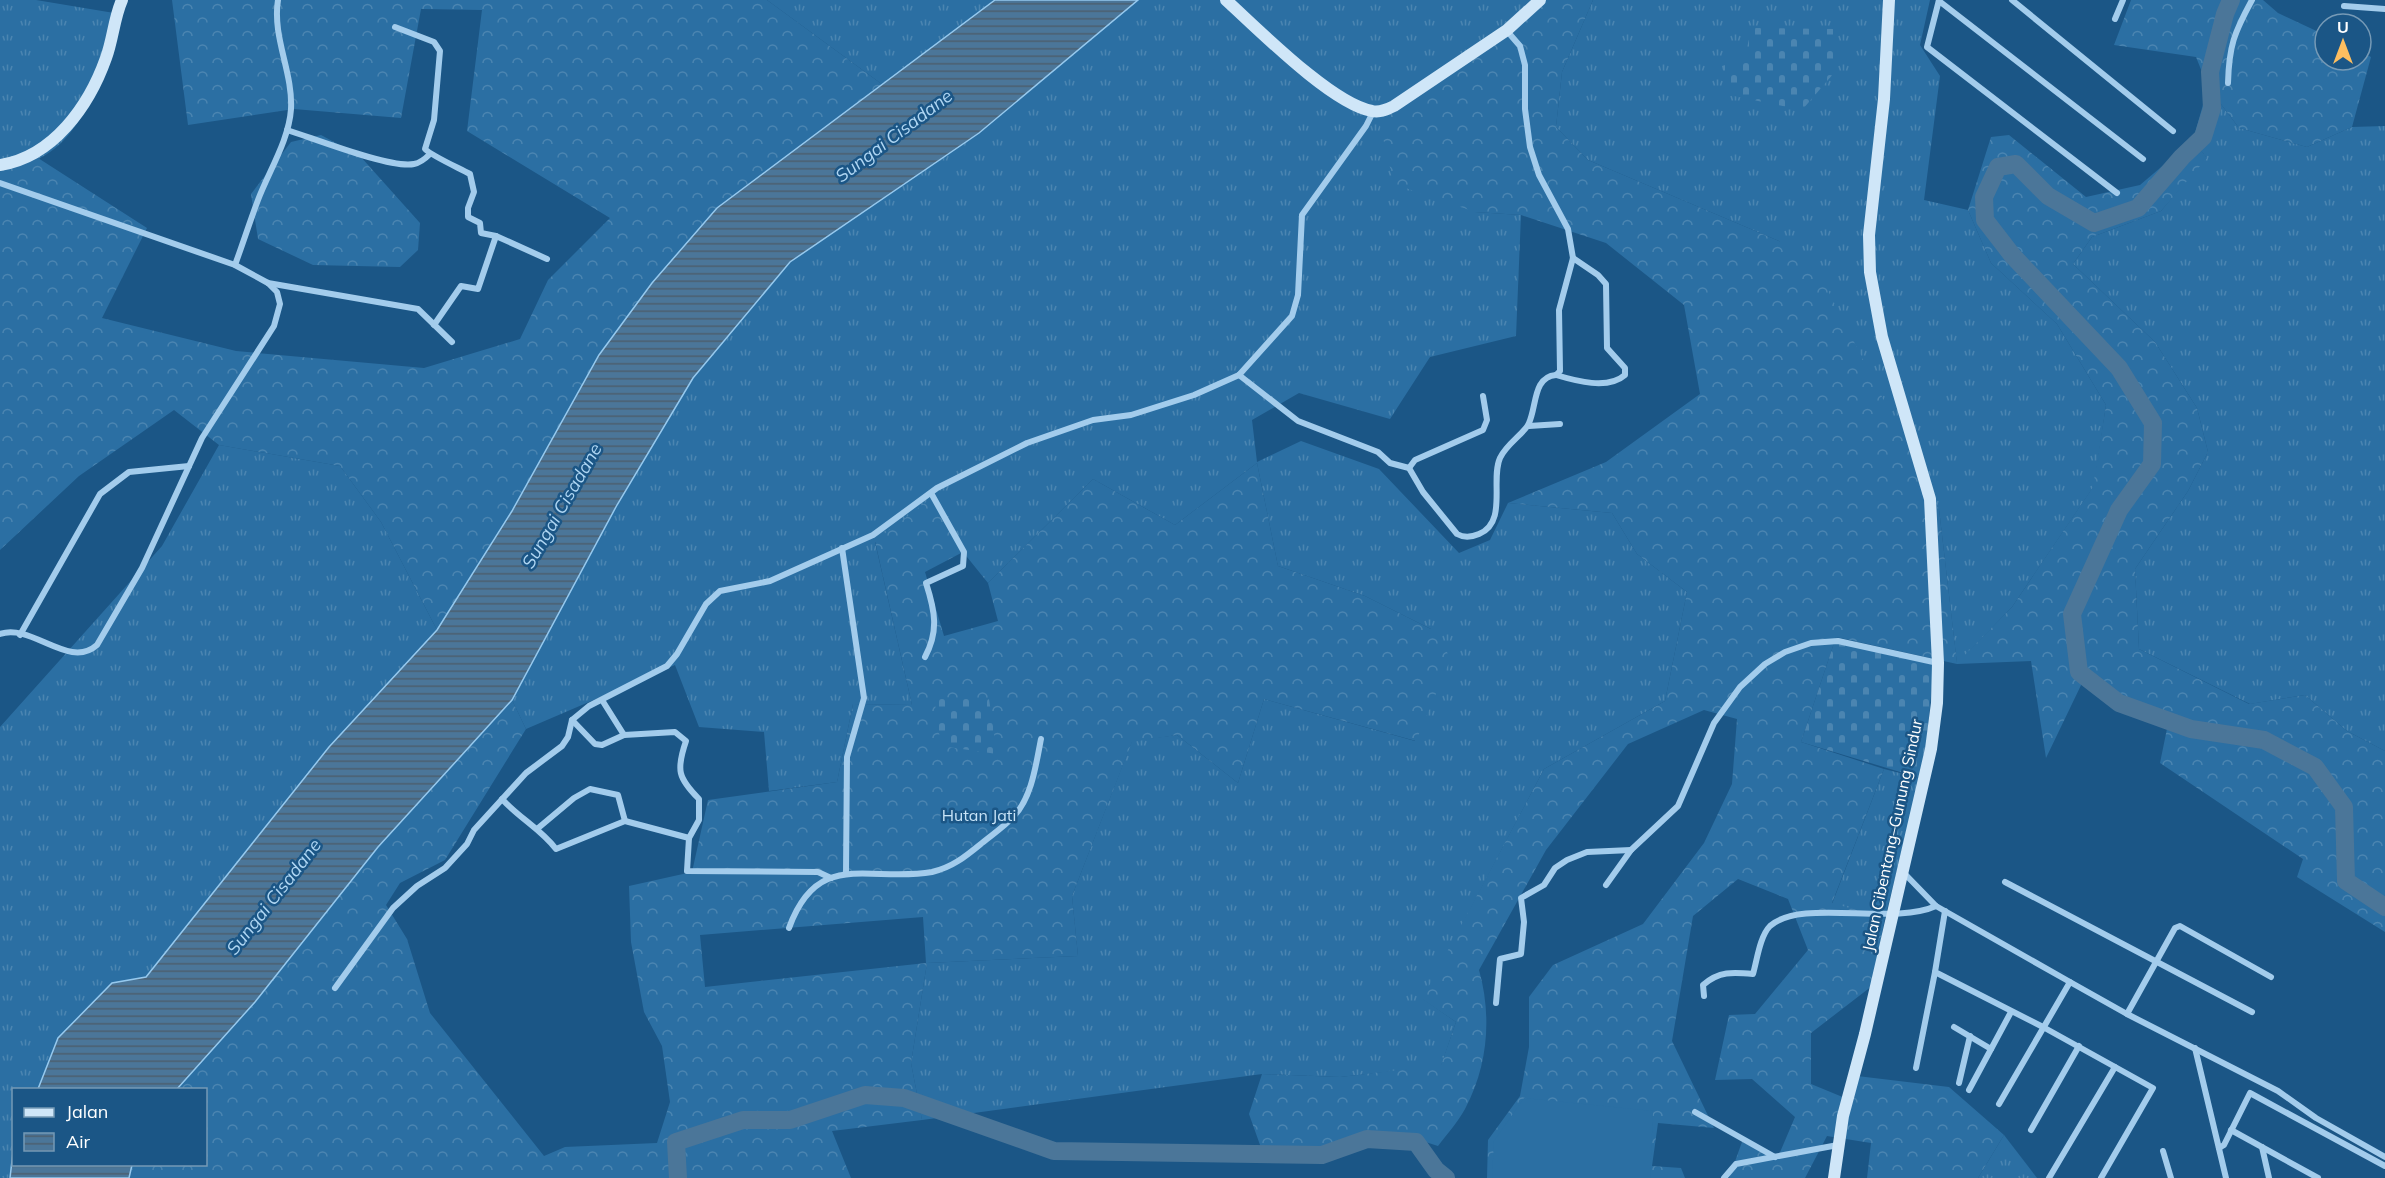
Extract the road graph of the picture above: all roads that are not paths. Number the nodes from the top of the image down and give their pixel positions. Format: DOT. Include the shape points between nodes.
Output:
graph roads {
  1 [pos="122,0"];
  2 [pos="278,0"];
  3 [pos="1540,0"];
  4 [pos="1889,0"];
  5 [pos="2012,0"];
  6 [pos="2123,0"];
  7 [pos="2252,0"];
  8 [pos="1939,1"];
  9 [pos="1228,2"];
  10 [pos="2344,6"];
  11 [pos="2385,9"];
  12 [pos="2115,19"];
  13 [pos="394,27"];
  14 [pos="1507,30"];
  15 [pos="2228,83"];
  16 [pos="1373,112"];
  17 [pos="287,130"];
  18 [pos="2173,131"];
  19 [pos="430,154"];
  20 [pos="2143,159"];
  21 [pos="0,165"];
  22 [pos="0,183"];
  23 [pos="2117,194"];
  24 [pos="496,236"];
  25 [pos="1573,258"];
  26 [pos="547,259"];
  27 [pos="236,265"];
  28 [pos="268,283"];
  29 [pos="434,325"];
  30 [pos="452,342"];
  31 [pos="1239,375"];
  32 [pos="1556,375"];
  33 [pos="1483,396"];
  34 [pos="1560,424"];
  35 [pos="1529,426"];
  36 [pos="189,466"];
  37 [pos="1409,468"];
  38 [pos="931,493"];
  39 [pos="842,548"];
  40 [pos="0,634"];
  41 [pos="20,635"];
  42 [pos="925,657"];
  43 [pos="1938,663"];
  44 [pos="602,700"];
  45 [pos="572,720"];
  46 [pos="624,735"];
  47 [pos="1041,739"];
  48 [pos="502,799"];
  49 [pos="625,821"];
  50 [pos="537,829"];
  51 [pos="688,838"];
  52 [pos="1631,850"];
  53 [pos="1902,871"];
  54 [pos="846,873"];
  55 [pos="831,878"];
  56 [pos="2005,882"];
  57 [pos="1606,885"];
  58 [pos="1936,906"];
  59 [pos="1946,911"];
  60 [pos="1891,916"];
  61 [pos="789,928"];
  62 [pos="2155,960"];
  63 [pos="1935,972"];
  64 [pos="2271,977"];
  65 [pos="2070,982"];
  66 [pos="334,988"];
  67 [pos="1704,996"];
  68 [pos="1496,1003"];
  69 [pos="2011,1012"];
  70 [pos="2252,1012"];
  71 [pos="2127,1014"];
  72 [pos="1954,1027"];
  73 [pos="2043,1027"];
  74 [pos="1970,1036"];
  75 [pos="2079,1046"];
  76 [pos="2195,1048"];
  77 [pos="1991,1049"];
  78 [pos="2115,1067"];
  79 [pos="1916,1068"];
  80 [pos="1959,1083"];
  81 [pos="1969,1090"];
  82 [pos="1999,1104"];
  83 [pos="1695,1112"];
  84 [pos="2031,1130"];
  85 [pos="2231,1130"];
  86 [pos="1839,1145"];
  87 [pos="2262,1147"];
  88 [pos="2219,1148"];
  89 [pos="2163,1151"];
  90 [pos="1776,1157"];
  91 [pos="2385,1157"];
  92 [pos="2385,1167"];
  93 [pos="1724,1178"];
  94 [pos="1834,1178"];
  95 [pos="2049,1178"];
  96 [pos="2101,1178"];
  97 [pos="2171,1178"];
  98 [pos="2226,1178"];
  99 [pos="2269,1178"];
  100 [pos="2318,1178"];
  1 -- 21 [label="street" via="106,59 81,109 64,131 37,153"];
  2 -- 17 [label="street" via="276,24 291,88"];
  3 -- 14 [label="street"];
  4 -- 43 [label="street, Jalan Cibentang–Gunung Sindur" via="1884,99 1869,235 1870,272 1881,337 1930,499"];
  5 -- 18 [label="street"];
  6 -- 12 [label="street"];
  7 -- 15 [label="street" via="2234,33"];
  8 -- 20 [label="street"];
  8 -- 23 [label="street" via="1927,47"];
  9 -- 16 [label="street" via="1310,76"];
  10 -- 11 [label="street"];
  13 -- 19 [label="street" via="434,42 440,51 434,120 425,143"];
  14 -- 16 [label="street" via="1394,106"];
  14 -- 25 [label="street" via="1520,46 1525,65 1530,147 1539,176 1568,229"];
  16 -- 31 [label="street" via="1302,215 1298,295 1292,316"];
  17 -- 19 [label="street" via="405,164 416,164"];
  17 -- 27 [label="street"];
  19 -- 24 [label="street" via="470,174 474,192 468,217 480,223 481,233"];
  22 -- 27 [label="street"];
  24 -- 26 [label="street"];
  24 -- 29 [label="street" via="478,289 461,286"];
  25 -- 32 [label="street" via="1559,310 1560,370"];
  25 -- 32 [label="street" via="1606,284 1607,348 1625,368 1625,375 1617,382 1603,383"];
  27 -- 28 [label="street"];
  28 -- 29 [label="street" via="418,309"];
  28 -- 36 [label="street" via="277,292 280,304 274,326 202,438"];
  29 -- 30 [label="street"];
  31 -- 37 [label="street" via="1298,421"];
  31 -- 38 [label="street" via="1194,395 1131,415 1093,420 1027,443"];
  32 -- 35 [label="street" via="1546,376 1540,382"];
  33 -- 37 [label="street" via="1487,420 1484,430 1414,460"];
  34 -- 35 [label="street"];
  35 -- 37 [label="street" via="1513,438 1500,458 1495,475 1497,506 1489,528 1474,537 1457,534"];
  36 -- 41 [label="street" via="129,472 100,494"];
  36 -- 41 [label="street" via="142,568 90,652 76,654"];
  38 -- 39 [label="street" via="873,535"];
  38 -- 42 [label="street" via="964,552 963,566 926,583 936,614 933,642"];
  39 -- 44 [label="street" via="770,581 720,591 706,604 667,666"];
  39 -- 54 [label="street" via="864,698 848,757"];
  40 -- 41 [label="street"];
  43 -- 52 [label="street" via="1838,641 1811,643 1765,663 1740,687 1714,723 1678,806"];
  43 -- 53 [label="street, Jalan Cibentang–Gunung Sindur" via="1932,742"];
  44 -- 45 [label="street"];
  44 -- 46 [label="street"];
  45 -- 46 [label="street" via="595,744 602,745"];
  45 -- 48 [label="street" via="562,746 526,773"];
  46 -- 51 [label="street" via="675,732 686,741 679,762 683,783 699,799 699,820"];
  47 -- 54 [label="street" via="1033,779 1016,815 956,865 930,872"];
  48 -- 50 [label="street" via="519,818"];
  48 -- 66 [label="street" via="445,868 393,908"];
  49 -- 50 [label="street" via="556,849"];
  49 -- 50 [label="street" via="618,795 590,789 573,798"];
  49 -- 51 [label="street"];
  51 -- 55 [label="street" via="687,872 818,872"];
  52 -- 57 [label="street"];
  52 -- 68 [label="street" via="1587,852 1567,860 1555,868 1544,885 1521,898 1521,954 1500,958"];
  53 -- 58 [label="street"];
  53 -- 60 [label="street, Jalan Cibentang–Gunung Sindur"];
  54 -- 55 [label="street"];
  55 -- 61 [label="street" via="805,896"];
  56 -- 62 [label="street"];
  58 -- 59 [label="street"];
  58 -- 60 [label="street" via="1923,912"];
  59 -- 63 [label="street"];
  59 -- 65 [label="street"];
  60 -- 67 [label="street" via="1814,914 1781,920 1769,927 1765,935 1754,974 1728,972 1713,976 1703,985"];
  60 -- 86 [label="street, Jalan Cibentang–Gunung Sindur"];
  62 -- 64 [label="street" via="2180,926"];
  62 -- 70 [label="street"];
  62 -- 71 [label="street"];
  63 -- 69 [label="street"];
  63 -- 79 [label="street"];
  65 -- 71 [label="street"];
  65 -- 73 [label="street"];
  69 -- 73 [label="street"];
  69 -- 77 [label="street"];
  71 -- 76 [label="street"];
  72 -- 74 [label="street"];
  73 -- 75 [label="street"];
  73 -- 82 [label="street"];
  74 -- 77 [label="street"];
  74 -- 80 [label="street"];
  75 -- 78 [label="street"];
  75 -- 84 [label="street"];
  76 -- 88 [label="street"];
  76 -- 91 [label="street" via="2278,1091 2316,1118"];
  77 -- 81 [label="street"];
  78 -- 95 [label="street"];
  78 -- 96 [label="street" via="2153,1088"];
  83 -- 90 [label="street"];
  85 -- 87 [label="street"];
  85 -- 88 [label="street"];
  85 -- 92 [label="street" via="2250,1093"];
  86 -- 90 [label="street"];
  86 -- 94 [label="street, Jalan Cibentang–Gunung Sindur"];
  87 -- 99 [label="street"];
  87 -- 100 [label="street"];
  88 -- 98 [label="street"];
  89 -- 97 [label="street"];
  90 -- 93 [label="street" via="1736,1164"];
}
